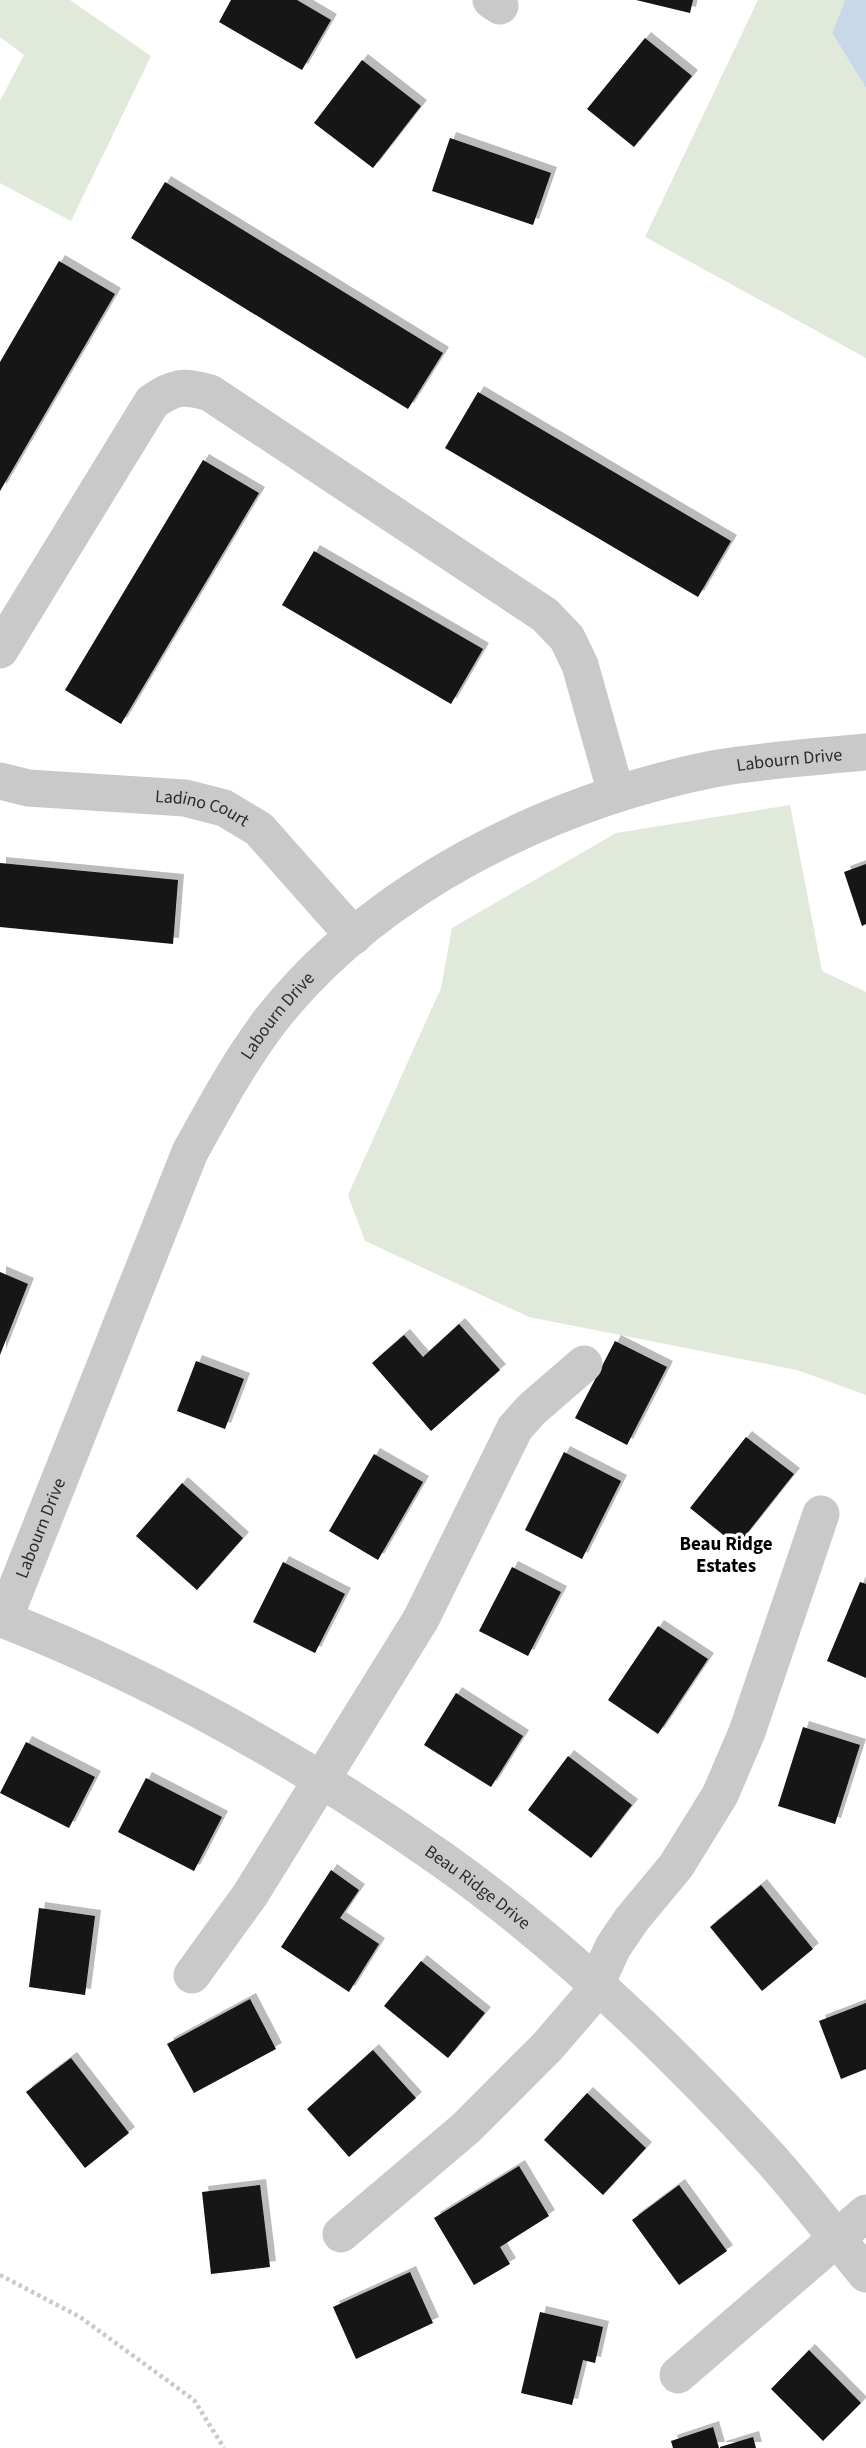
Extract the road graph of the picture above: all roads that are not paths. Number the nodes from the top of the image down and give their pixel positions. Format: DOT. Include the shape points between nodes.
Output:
graph roads {
  1 [pos="0,650"];
  2 [pos="866,752"];
  3 [pos="0,781"];
  4 [pos="616,793"];
  5 [pos="354,936"];
  6 [pos="584,1364"];
  7 [pos="821,1514"];
  8 [pos="2,1618"];
  9 [pos="320,1778"];
  10 [pos="192,1975"];
  11 [pos="595,1985"];
  12 [pos="866,2213"];
  13 [pos="341,2234"];
  14 [pos="836,2238"];
  15 [pos="866,2274"];
  16 [pos="678,2375"];
  1 -- 4 [label="street" via="152,401 170,390 190,387 210,393 545,615 567,638 580,665"];
  2 -- 4 [label="street, Labourn Drive" via="713,769"];
  3 -- 5 [label="street, Ladino Court" via="28,788 185,798 224,808 259,829"];
  4 -- 5 [label="street, Labourn Drive" via="526,828 468,858 412,892"];
  5 -- 8 [label="street, Labourn Drive" via="311,974 270,1021 226,1084 190,1152"];
  6 -- 9 [label="street" via="515,1428 421,1619"];
  7 -- 11 [label="street" via="747,1732 720,1795 676,1866 613,1947"];
  8 -- 9 [label="street, Beau Ridge Drive" via="121,1670"];
  9 -- 10 [label="street" via="250,1895"];
  9 -- 11 [label="street, Beau Ridge Drive" via="442,1859"];
  11 -- 13 [label="street" via="547,2048 466,2129"];
  11 -- 14 [label="street, Beau Ridge Drive" via="763,2151"];
  12 -- 14 [label="street"];
  14 -- 15 [label="street, Beau Ridge Drive"];
  14 -- 16 [label="street"];
}
